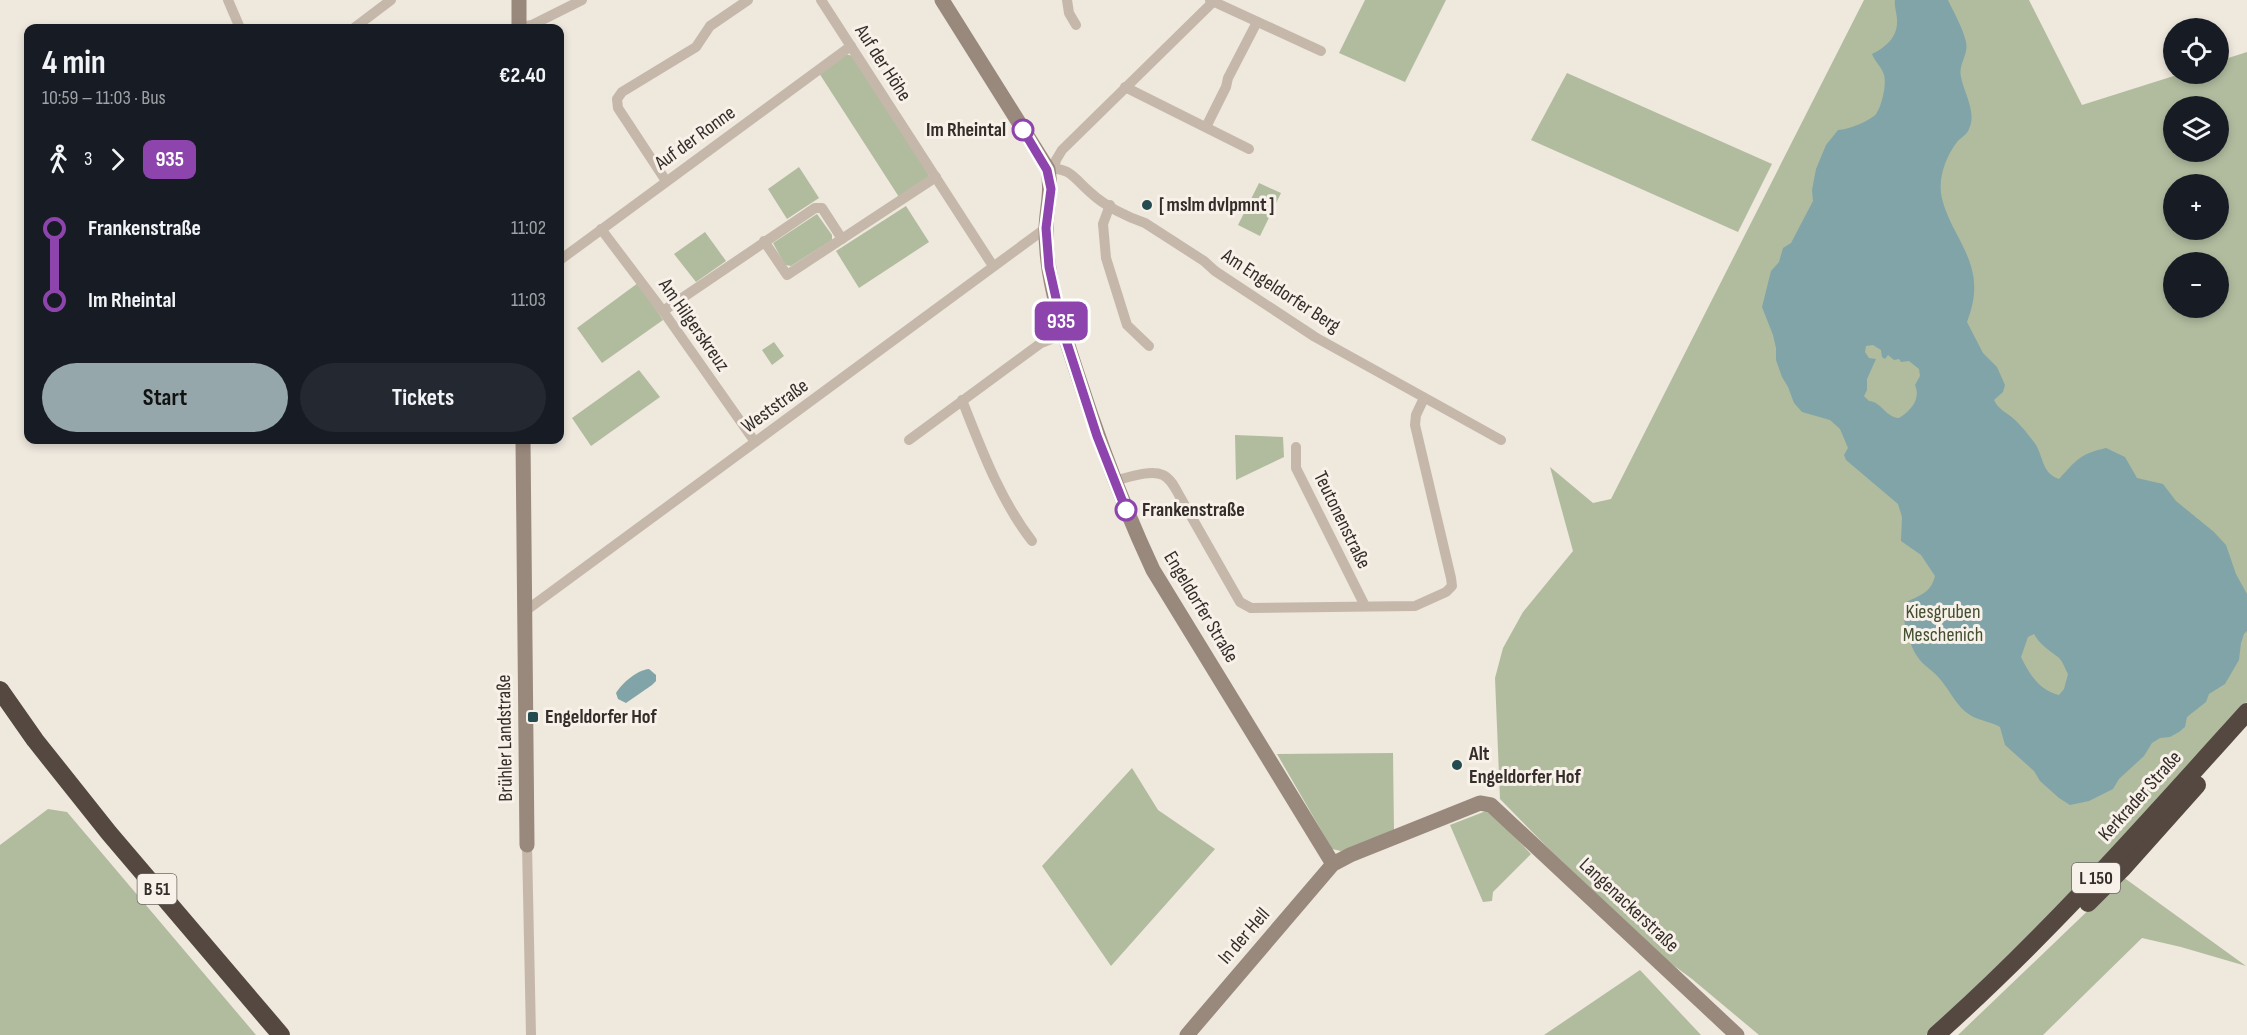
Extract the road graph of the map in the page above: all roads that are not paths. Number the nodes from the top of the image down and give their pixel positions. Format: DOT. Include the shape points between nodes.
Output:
graph roads {
  1 [pos="228,0"];
  2 [pos="391,0"];
  3 [pos="519,0"];
  4 [pos="582,0"];
  5 [pos="748,0"];
  6 [pos="822,0"];
  7 [pos="942,0"];
  8 [pos="1067,0"];
  9 [pos="1213,1"];
  10 [pos="1257,22"];
  11 [pos="238,24"];
  12 [pos="359,24"];
  13 [pos="519,24"];
  14 [pos="536,24"];
  15 [pos="1076,26"];
  16 [pos="851,46"];
  17 [pos="1321,51"];
  18 [pos="1125,87"];
  19 [pos="1206,127"];
  20 [pos="1249,149"];
  21 [pos="1051,169"];
  22 [pos="936,177"];
  23 [pos="666,181"];
  24 [pos="1110,205"];
  25 [pos="1046,228"];
  26 [pos="601,229"];
  27 [pos="842,240"];
  28 [pos="764,241"];
  29 [pos="564,257"];
  30 [pos="993,266"];
  31 [pos="663,311"];
  32 [pos="1064,334"];
  33 [pos="1149,346"];
  34 [pos="1424,398"];
  35 [pos="962,400"];
  36 [pos="909,440"];
  37 [pos="1501,440"];
  38 [pos="755,442"];
  39 [pos="523,444"];
  40 [pos="1296,447"];
  41 [pos="1114,481"];
  42 [pos="1032,541"];
  43 [pos="1365,606"];
  44 [pos="524,612"];
  45 [pos="0,690"];
  46 [pos="2247,712"];
  47 [pos="2247,730"];
  48 [pos="527,845"];
  49 [pos="1333,864"];
  50 [pos="281,1035"];
  51 [pos="531,1035"];
  52 [pos="1187,1035"];
  53 [pos="1737,1035"];
  54 [pos="1936,1035"];
  55 [pos="1954,1035"];
  1 -- 11 [label="street"];
  2 -- 12 [label="street"];
  3 -- 13 [label="street"];
  4 -- 14 [label="street"];
  5 -- 23 [label="street" via="710,26 696,46 622,92 617,99 618,108"];
  6 -- 16 [label="street, Auf der Höhe"];
  7 -- 21 [label="street, Engeldorfer Straße"];
  8 -- 15 [label="street"];
  9 -- 10 [label="street"];
  9 -- 18 [label="street"];
  10 -- 17 [label="street"];
  10 -- 19 [label="street"];
  16 -- 22 [label="street, Auf der Höhe"];
  16 -- 23 [label="street, Auf der Ronne"];
  18 -- 19 [label="street"];
  18 -- 21 [label="street" via="1062,150"];
  19 -- 20 [label="street"];
  21 -- 24 [label="street, Am Engeldorfer Berg" via="1065,170"];
  21 -- 25 [label="street, Engeldorfer Straße"];
  22 -- 27 [label="street"];
  22 -- 30 [label="street, Auf der Höhe"];
  23 -- 26 [label="street, Auf der Ronne"];
  24 -- 33 [label="street" via="1103,224 1106,258 1127,325"];
  24 -- 34 [label="street, Am Engeldorfer Berg" via="1145,223 1315,337"];
  25 -- 30 [label="street, Weststraße"];
  25 -- 32 [label="street, Engeldorfer Straße" via="1049,267"];
  26 -- 29 [label="street, Auf der Ronne"];
  26 -- 31 [label="street, Am Hilgerskreuz"];
  27 -- 28 [label="street" via="819,207"];
  27 -- 28 [label="street" via="787,275"];
  28 -- 31 [label="street"];
  30 -- 38 [label="street, Weststraße"];
  31 -- 38 [label="street, Am Hilgerskreuz"];
  32 -- 35 [label="street" via="1041,343"];
  32 -- 41 [label="street, Engeldorfer Straße"];
  34 -- 37 [label="street, Am Engeldorfer Berg"];
  34 -- 43 [label="street" via="1415,425 1452,586 1415,606"];
  35 -- 36 [label="street"];
  35 -- 42 [label="street" via="985,458"];
  38 -- 44 [label="street, Weststraße"];
  39 -- 44 [label="street, Brühler Landstraße"];
  40 -- 43 [label="street, Teutonenstraße" via="1296,468"];
  41 -- 43 [label="street" via="1154,473 1169,479 1245,607"];
  41 -- 49 [label="street, Engeldorfer Straße" via="1153,570"];
  44 -- 48 [label="street, Brühler Landstraße"];
  45 -- 50 [label="highway, B 51" via="102,825"];
  46 -- 54 [label="highway, Kerkrader Straße / L 150" via="2113,860"];
  47 -- 55 [label="highway, Kerkrader Straße / L 150" via="2122,869"];
  48 -- 51 [label="street, Brühler Landstraße"];
  49 -- 52 [label="street, In der Hell"];
  49 -- 53 [label="street, Langenackerstraße" via="1480,803 1491,805"];
}
